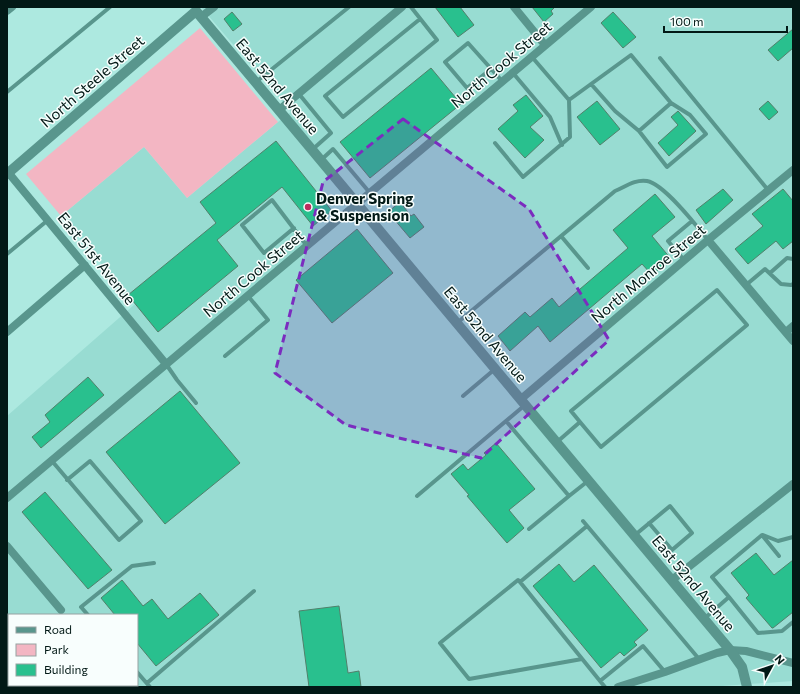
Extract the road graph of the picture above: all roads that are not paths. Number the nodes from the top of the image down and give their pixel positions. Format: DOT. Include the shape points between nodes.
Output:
graph roads {
  1 [pos="12,7"];
  2 [pos="110,7"];
  3 [pos="214,7"];
  4 [pos="349,7"];
  5 [pos="400,7"];
  6 [pos="411,7"];
  7 [pos="514,7"];
  8 [pos="591,7"];
  9 [pos="7,11"];
  10 [pos="197,12"];
  11 [pos="420,19"];
  12 [pos="545,45"];
  13 [pos="532,57"];
  14 [pos="660,58"];
  15 [pos="491,69"];
  16 [pos="512,73"];
  17 [pos="256,82"];
  18 [pos="502,82"];
  19 [pos="591,84"];
  20 [pos="7,92"];
  21 [pos="298,94"];
  22 [pos="569,100"];
  23 [pos="671,103"];
  24 [pos="279,110"];
  25 [pos="638,131"];
  26 [pos="494,143"];
  27 [pos="562,145"];
  28 [pos="312,150"];
  29 [pos="321,160"];
  30 [pos="793,170"];
  31 [pos="8,172"];
  32 [pos="768,190"];
  33 [pos="370,193"];
  34 [pos="357,204"];
  35 [pos="48,220"];
  36 [pos="692,221"];
  37 [pos="294,228"];
  38 [pos="561,236"];
  39 [pos="708,240"];
  40 [pos="308,246"];
  41 [pos="7,254"];
  42 [pos="793,259"];
  43 [pos="684,260"];
  44 [pos="85,265"];
  45 [pos="588,268"];
  46 [pos="770,273"];
  47 [pos="793,284"];
  48 [pos="746,285"];
  49 [pos="248,296"];
  50 [pos="457,323"];
  51 [pos="793,326"];
  52 [pos="7,332"];
  53 [pos="786,332"];
  54 [pos="793,341"];
  55 [pos="225,356"];
  56 [pos="166,364"];
  57 [pos="496,369"];
  58 [pos="463,396"];
  59 [pos="523,402"];
  60 [pos="196,404"];
  61 [pos="506,421"];
  62 [pos="580,422"];
  63 [pos="557,442"];
  64 [pos="51,461"];
  65 [pos="67,480"];
  66 [pos="589,480"];
  67 [pos="793,484"];
  68 [pos="417,496"];
  69 [pos="569,496"];
  70 [pos="7,498"];
  71 [pos="583,520"];
  72 [pos="649,523"];
  73 [pos="587,526"];
  74 [pos="529,529"];
  75 [pos="635,535"];
  76 [pos="762,535"];
  77 [pos="793,537"];
  78 [pos="7,546"];
  79 [pos="779,556"];
  80 [pos="154,563"];
  81 [pos="672,580"];
  82 [pos="520,582"];
  83 [pos="254,591"];
  84 [pos="729,597"];
  85 [pos="61,610"];
  86 [pos="87,614"];
  87 [pos="705,618"];
  88 [pos="793,622"];
  89 [pos="730,650"];
  90 [pos="582,659"];
  91 [pos="699,659"];
  92 [pos="793,663"];
  93 [pos="666,672"];
  94 [pos="138,673"];
  95 [pos="600,681"];
  96 [pos="149,685"];
  97 [pos="605,687"];
  98 [pos="618,687"];
  99 [pos="747,687"];
  1 -- 9 [label="street"];
  2 -- 20 [label="lane"];
  3 -- 10 [label="street, North Steele Street"];
  4 -- 17 [label="lane"];
  5 -- 21 [label="street"];
  6 -- 11 [label="lane"];
  7 -- 12 [label="street"];
  8 -- 12 [label="street, North Cook Street"];
  10 -- 17 [label="street, East 52nd Avenue"];
  10 -- 31 [label="street, North Steele Street"];
  11 -- 11 [label="lane" via="437,40 342,117 325,96"];
  12 -- 13 [label="street, North Cook Street"];
  13 -- 16 [label="street, North Cook Street"];
  13 -- 22 [label="lane"];
  14 -- 32 [label="lane"];
  15 -- 15 [label="lane" via="468,43 445,62 467,88"];
  15 -- 18 [label="lane"];
  16 -- 18 [label="street, North Cook Street"];
  16 -- 27 [label="lane" via="550,117"];
  17 -- 24 [label="street, East 52nd Avenue"];
  18 -- 33 [label="street, North Cook Street"];
  19 -- 22 [label="lane"];
  19 -- 23 [label="lane" via="631,55"];
  19 -- 25 [label="lane" via="615,111"];
  21 -- 24 [label="street"];
  21 -- 28 [label="lane" via="331,133"];
  22 -- 27 [label="lane" via="570,138"];
  23 -- 25 [label="lane"];
  23 -- 25 [label="lane" via="690,114 706,134 667,167"];
  24 -- 28 [label="street, East 52nd Avenue"];
  26 -- 27 [label="lane" via="523,177"];
  28 -- 29 [label="street, East 52nd Avenue"];
  29 -- 33 [label="lane" via="333,149"];
  29 -- 34 [label="street, East 52nd Avenue"];
  30 -- 32 [label="street, North Monroe Street"];
  31 -- 35 [label="street, East 51st Avenue"];
  32 -- 39 [label="street, North Monroe Street"];
  33 -- 34 [label="street, North Cook Street"];
  34 -- 40 [label="street, North Cook Street"];
  34 -- 50 [label="street, East 52nd Avenue"];
  35 -- 41 [label="lane"];
  35 -- 44 [label="street, East 51st Avenue"];
  36 -- 38 [label="lane" via="664,190 647,181 634,182 615,191"];
  36 -- 39 [label="lane"];
  36 -- 43 [label="lane" via="668,241"];
  37 -- 37 [label="lane" via="272,200 242,225 264,253"];
  37 -- 40 [label="lane"];
  38 -- 45 [label="lane"];
  38 -- 50 [label="lane"];
  39 -- 43 [label="street, North Monroe Street"];
  39 -- 48 [label="street"];
  40 -- 49 [label="street, North Cook Street"];
  42 -- 46 [label="lane" via="787,258"];
  43 -- 59 [label="street, North Monroe Street"];
  44 -- 52 [label="street"];
  44 -- 56 [label="street, East 51st Avenue"];
  46 -- 47 [label="lane" via="780,284"];
  46 -- 48 [label="lane" via="765,269"];
  48 -- 53 [label="street"];
  49 -- 55 [label="lane" via="268,320"];
  49 -- 56 [label="street, North Cook Street"];
  50 -- 57 [label="street, East 52nd Avenue"];
  51 -- 53 [label="street"];
  53 -- 54 [label="street"];
  56 -- 60 [label="lane"];
  56 -- 64 [label="street, North Cook Street"];
  57 -- 58 [label="lane"];
  57 -- 59 [label="street, East 52nd Avenue"];
  59 -- 61 [label="lane"];
  59 -- 63 [label="street, East 52nd Avenue"];
  61 -- 68 [label="lane"];
  61 -- 69 [label="lane"];
  62 -- 62 [label="lane" via="571,411 717,290 747,325 601,447"];
  62 -- 63 [label="lane"];
  63 -- 66 [label="street, East 52nd Avenue"];
  64 -- 65 [label="lane"];
  64 -- 70 [label="street, North Cook Street"];
  65 -- 65 [label="lane" via="119,540 141,521 90,462"];
  66 -- 69 [label="lane"];
  66 -- 75 [label="street, East 52nd Avenue"];
  67 -- 81 [label="street"];
  69 -- 74 [label="lane"];
  71 -- 73 [label="lane"];
  72 -- 72 [label="lane" via="670,506 692,533 672,550"];
  72 -- 75 [label="lane"];
  73 -- 82 [label="lane"];
  73 -- 91 [label="lane"];
  75 -- 81 [label="street, East 52nd Avenue"];
  76 -- 77 [label="lane" via="778,541"];
  76 -- 79 [label="lane"];
  76 -- 84 [label="lane" via="712,577"];
  78 -- 85 [label="street"];
  80 -- 86 [label="lane" via="132,566 81,607"];
  81 -- 87 [label="street, East 52nd Avenue"];
  82 -- 90 [label="lane"];
  82 -- 90 [label="lane" via="518,580 440,643 469,679"];
  83 -- 96 [label="lane"];
  84 -- 87 [label="lane"];
  84 -- 88 [label="lane" via="758,633 782,631"];
  87 -- 89 [label="street, East 52nd Avenue"];
  89 -- 91 [label="street"];
  89 -- 92 [label="street" via="746,651"];
  89 -- 99 [label="street, East 52nd Avenue" via="742,667"];
  90 -- 95 [label="lane"];
  91 -- 93 [label="street"];
  93 -- 95 [label="lane" via="643,646"];
  93 -- 98 [label="street"];
  94 -- 96 [label="lane"];
  95 -- 97 [label="lane"];
}
